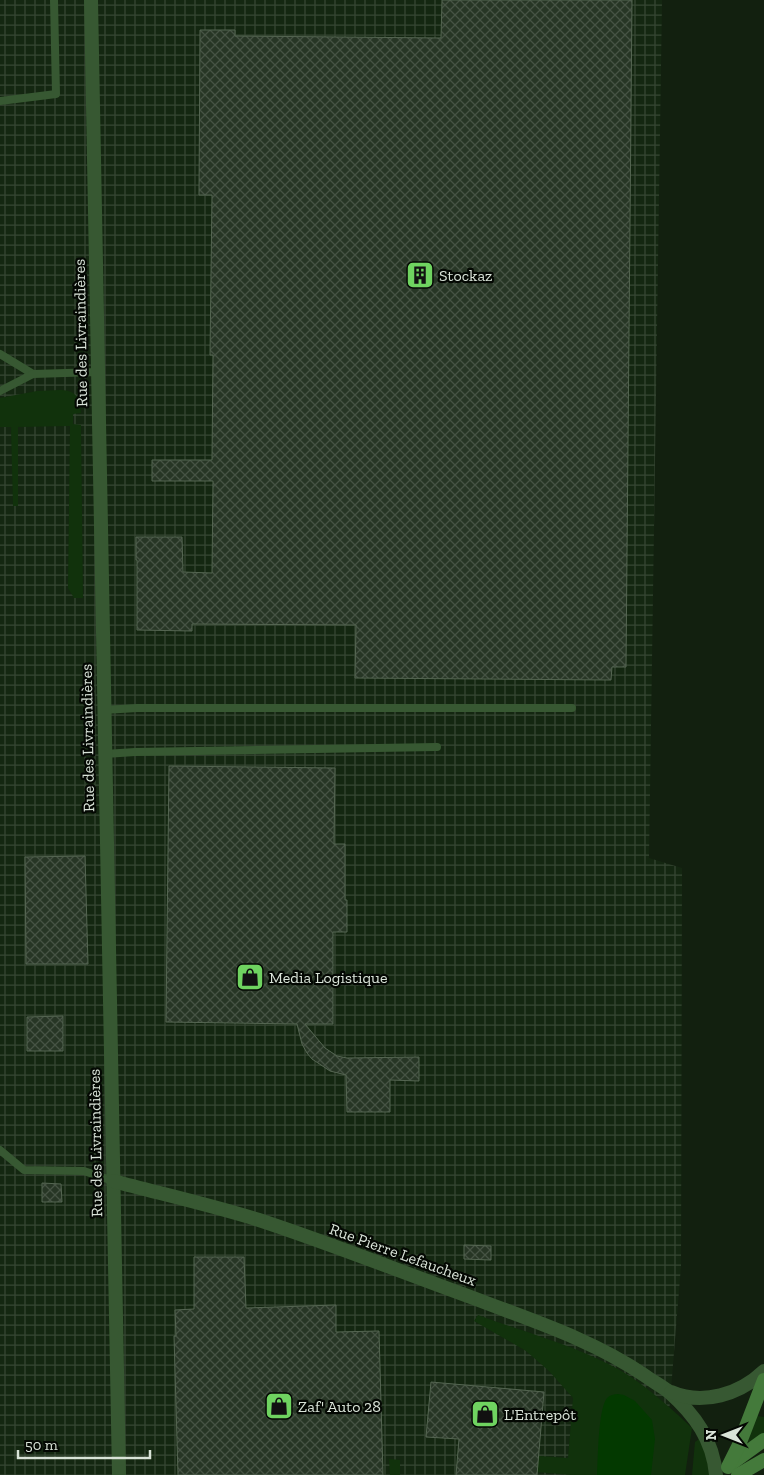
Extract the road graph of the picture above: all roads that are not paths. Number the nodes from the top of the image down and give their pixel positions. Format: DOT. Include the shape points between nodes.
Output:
graph roads {
  1 [pos="54,0"];
  2 [pos="91,0"];
  3 [pos="0,101"];
  4 [pos="0,354"];
  5 [pos="98,372"];
  6 [pos="33,374"];
  7 [pos="0,391"];
  8 [pos="572,708"];
  9 [pos="104,710"];
  10 [pos="437,748"];
  11 [pos="105,754"];
  12 [pos="0,1150"];
  13 [pos="113,1181"];
  14 [pos="764,1371"];
  15 [pos="764,1380"];
  16 [pos="668,1391"];
  17 [pos="764,1440"];
  18 [pos="764,1460"];
  19 [pos="730,1472"];
  20 [pos="119,1475"];
  21 [pos="716,1475"];
  1 -- 3 [label="lane" via="56,94"];
  2 -- 5 [label="street, Rue des Livraindières"];
  4 -- 6 [label="lane"];
  5 -- 6 [label="lane"];
  5 -- 9 [label="street, Rue des Livraindières"];
  6 -- 7 [label="lane"];
  8 -- 9 [label="lane"];
  9 -- 11 [label="street, Rue des Livraindières"];
  10 -- 11 [label="lane"];
  11 -- 13 [label="street, Rue des Livraindières"];
  12 -- 13 [label="lane" via="24,1170 84,1171"];
  13 -- 16 [label="street, Rue Pierre Lefaucheux" via="304,1235 532,1321 618,1358"];
  13 -- 20 [label="street, Rue des Livraindières"];
  14 -- 16 [label="street" via="742,1386 716,1397 689,1398"];
  15 -- 19 [label="main road"];
  16 -- 21 [label="street" via="702,1427 710,1445"];
  17 -- 19 [label="main road" via="737,1458"];
  18 -- 19 [label="main road"];
}
